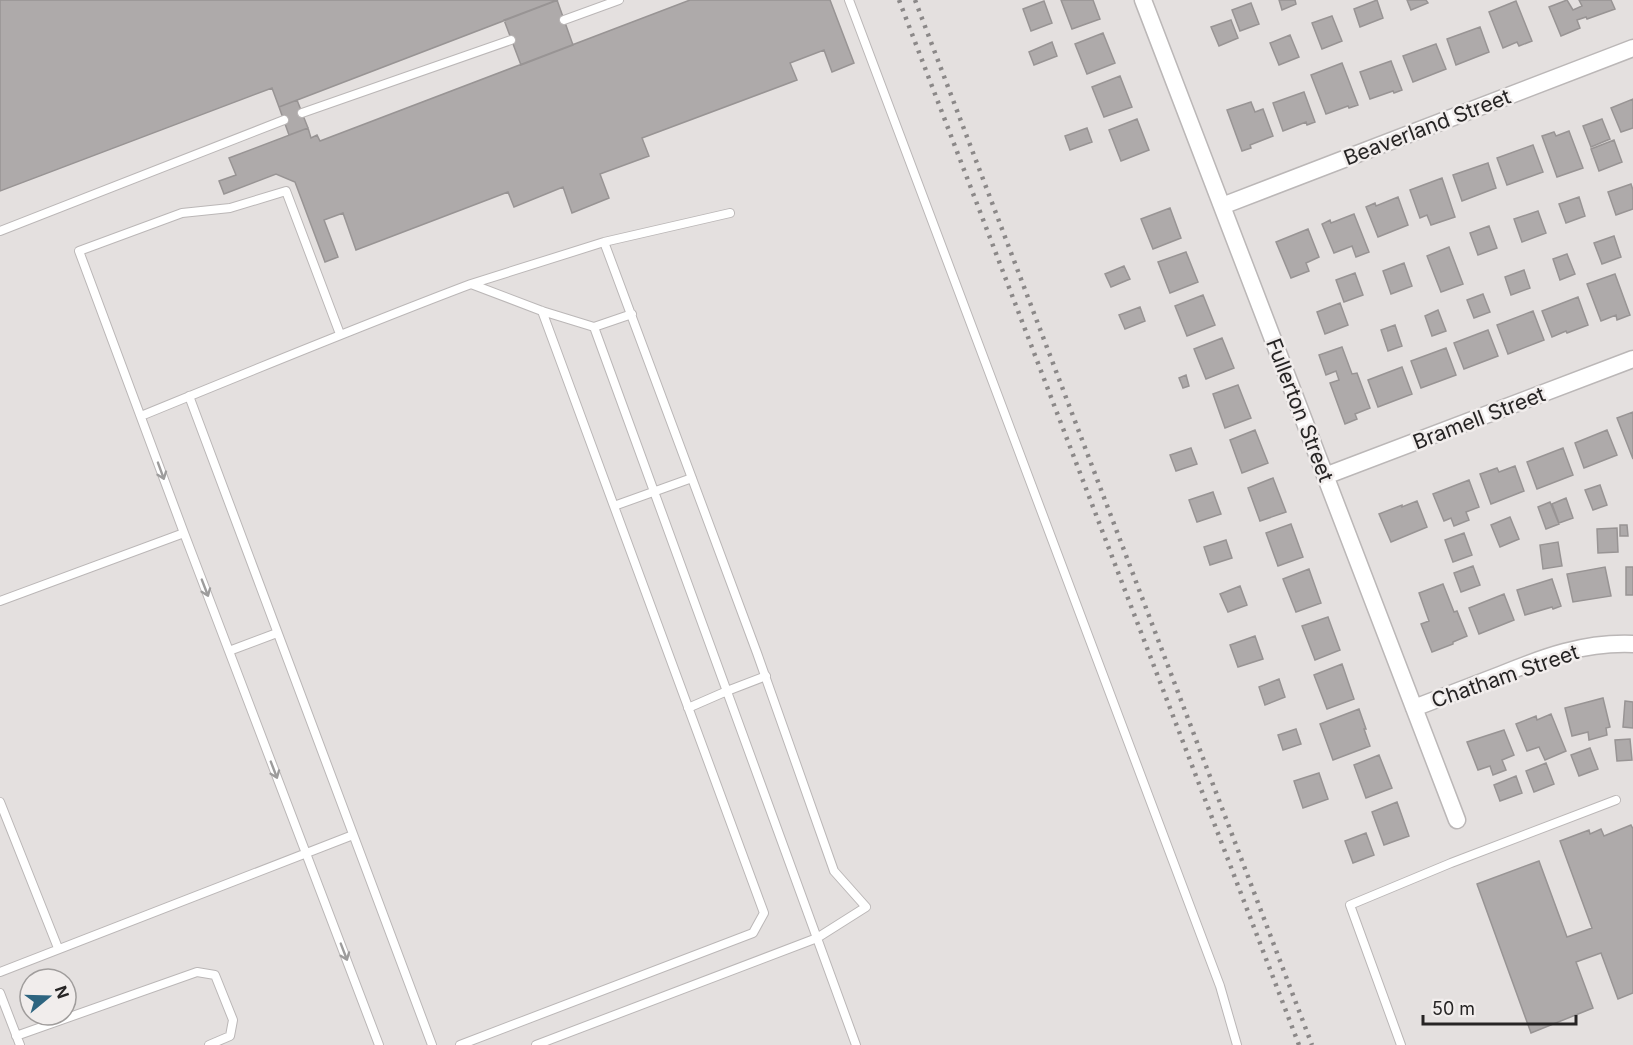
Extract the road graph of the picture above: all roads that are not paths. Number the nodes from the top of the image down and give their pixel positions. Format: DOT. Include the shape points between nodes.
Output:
graph roads {
  1 [pos="619,0"];
  2 [pos="849,0"];
  3 [pos="1143,0"];
  4 [pos="564,20"];
  5 [pos="511,40"];
  6 [pos="1633,48"];
  7 [pos="302,113"];
  8 [pos="284,120"];
  9 [pos="1222,206"];
  10 [pos="730,213"];
  11 [pos="0,231"];
  12 [pos="604,242"];
  13 [pos="471,284"];
  14 [pos="542,311"];
  15 [pos="632,314"];
  16 [pos="594,327"];
  17 [pos="340,334"];
  18 [pos="1633,359"];
  19 [pos="189,396"];
  20 [pos="141,416"];
  21 [pos="1325,476"];
  22 [pos="692,478"];
  23 [pos="653,491"];
  24 [pos="614,506"];
  25 [pos="184,533"];
  26 [pos="0,601"];
  27 [pos="277,633"];
  28 [pos="1633,644"];
  29 [pos="229,651"];
  30 [pos="766,676"];
  31 [pos="727,691"];
  32 [pos="688,708"];
  33 [pos="1414,708"];
  34 [pos="1616,800"];
  35 [pos="0,802"];
  36 [pos="1457,820"];
  37 [pos="353,835"];
  38 [pos="306,854"];
  39 [pos="817,938"];
  40 [pos="58,948"];
  41 [pos="0,972"];
  42 [pos="0,993"];
  43 [pos="16,1036"];
  44 [pos="20,1045"];
  45 [pos="209,1045"];
  46 [pos="380,1045"];
  47 [pos="432,1045"];
  48 [pos="460,1045"];
  49 [pos="536,1045"];
  50 [pos="856,1045"];
  51 [pos="1237,1045"];
  52 [pos="1401,1045"];
  1 -- 4 [label="lane"];
  2 -- 51 [label="lane" via="1220,986"];
  3 -- 9 [label="street, Fullerton Street"];
  5 -- 7 [label="lane"];
  6 -- 9 [label="street, Beaverland Street"];
  8 -- 11 [label="lane"];
  9 -- 21 [label="street, Fullerton Street"];
  10 -- 12 [label="lane"];
  12 -- 13 [label="lane"];
  12 -- 15 [label="lane"];
  13 -- 14 [label="lane"];
  13 -- 17 [label="lane"];
  14 -- 16 [label="lane"];
  14 -- 24 [label="lane"];
  15 -- 16 [label="lane"];
  15 -- 22 [label="lane"];
  16 -- 23 [label="lane"];
  17 -- 19 [label="lane"];
  17 -- 20 [label="lane" via="286,191 230,208 182,213 79,252"];
  18 -- 21 [label="street, Bramell Street"];
  19 -- 20 [label="lane"];
  19 -- 27 [label="lane"];
  20 -- 25 [label="lane, one-way"];
  21 -- 33 [label="street, Fullerton Street"];
  22 -- 23 [label="lane"];
  22 -- 30 [label="lane"];
  23 -- 24 [label="lane"];
  23 -- 31 [label="lane"];
  24 -- 32 [label="lane"];
  25 -- 26 [label="lane"];
  25 -- 29 [label="lane, one-way"];
  27 -- 29 [label="lane"];
  27 -- 37 [label="lane"];
  28 -- 33 [label="street, Chatham Street" via="1577,648 1547,656"];
  29 -- 38 [label="lane, one-way"];
  30 -- 31 [label="lane"];
  30 -- 39 [label="lane" via="834,871 866,907"];
  31 -- 32 [label="lane"];
  31 -- 39 [label="lane"];
  32 -- 48 [label="lane" via="764,913 753,933"];
  33 -- 36 [label="street, Fullerton Street"];
  34 -- 52 [label="lane" via="1350,905"];
  35 -- 40 [label="lane"];
  37 -- 38 [label="lane"];
  37 -- 47 [label="lane"];
  38 -- 40 [label="lane"];
  38 -- 46 [label="lane, one-way"];
  39 -- 49 [label="lane"];
  39 -- 50 [label="lane"];
  40 -- 41 [label="lane"];
  42 -- 43 [label="lane"];
  43 -- 44 [label="lane"];
  43 -- 45 [label="lane" via="196,972 215,975 233,1020 230,1036"];
}
